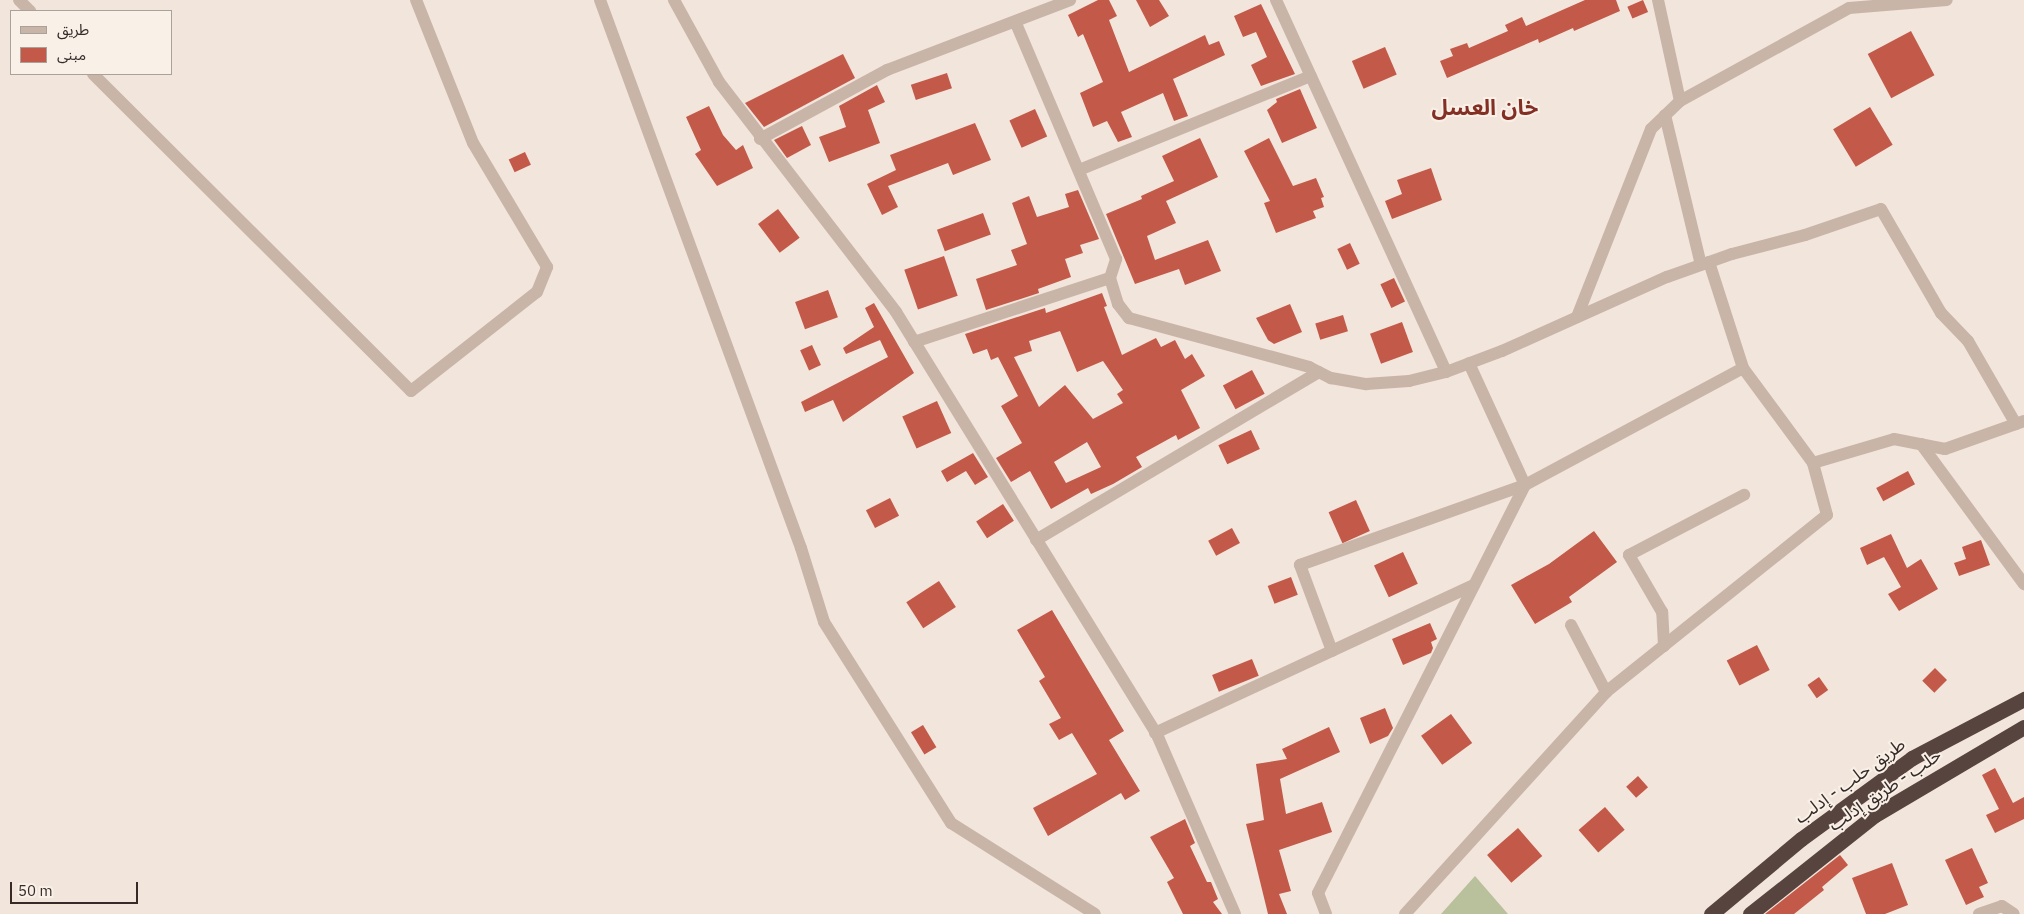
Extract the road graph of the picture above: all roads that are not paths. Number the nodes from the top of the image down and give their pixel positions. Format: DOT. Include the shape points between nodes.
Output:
graph roads {
  1 [pos="18,0"];
  2 [pos="416,0"];
  3 [pos="674,0"];
  4 [pos="1070,0"];
  5 [pos="1276,0"];
  6 [pos="1658,0"];
  7 [pos="1947,0"];
  8 [pos="602,1"];
  9 [pos="29,10"];
  10 [pos="1016,23"];
  11 [pos="94,75"];
  12 [pos="1311,76"];
  13 [pos="1680,101"];
  14 [pos="1665,115"];
  15 [pos="760,139"];
  16 [pos="1078,170"];
  17 [pos="1705,264"];
  18 [pos="1110,278"];
  19 [pos="1577,317"];
  20 [pos="914,342"];
  21 [pos="1469,363"];
  22 [pos="1743,368"];
  23 [pos="1319,372"];
  24 [pos="1446,372"];
  25 [pos="2020,422"];
  26 [pos="1921,444"];
  27 [pos="1812,463"];
  28 [pos="1525,485"];
  29 [pos="1744,495"];
  30 [pos="1036,540"];
  31 [pos="2024,584"];
  32 [pos="1474,585"];
  33 [pos="1571,625"];
  34 [pos="1664,646"];
  35 [pos="1332,651"];
  36 [pos="1606,692"];
  37 [pos="2024,699"];
  38 [pos="2024,727"];
  39 [pos="1156,733"];
  40 [pos="1095,914"];
  41 [pos="1235,914"];
  42 [pos="1326,914"];
  43 [pos="1405,914"];
  44 [pos="1711,914"];
  45 [pos="1750,914"];
  46 [pos="1979,914"];
  47 [pos="2014,914"];
  1 -- 9 [label="street"];
  2 -- 11 [label="street" via="474,143 547,267 537,292 411,391"];
  3 -- 15 [label="street" via="719,82"];
  4 -- 10 [label="street"];
  5 -- 12 [label="street"];
  6 -- 13 [label="street"];
  7 -- 13 [label="street" via="1849,8"];
  8 -- 40 [label="street" via="798,539 824,622 951,823"];
  10 -- 15 [label="street" via="887,70"];
  10 -- 16 [label="street"];
  12 -- 16 [label="street"];
  12 -- 24 [label="street"];
  13 -- 14 [label="street"];
  14 -- 17 [label="street"];
  14 -- 19 [label="street" via="1650,129"];
  15 -- 20 [label="street" via="896,312"];
  16 -- 18 [label="street" via="1116,260"];
  17 -- 19 [label="street"];
  17 -- 22 [label="street"];
  17 -- 25 [label="street" via="1881,209 1941,313 1968,341"];
  18 -- 20 [label="street"];
  18 -- 23 [label="street" via="1118,304 1129,318"];
  19 -- 21 [label="street"];
  20 -- 30 [label="street"];
  21 -- 24 [label="street"];
  21 -- 28 [label="street"];
  22 -- 27 [label="street"];
  22 -- 28 [label="street"];
  23 -- 24 [label="street" via="1331,378 1366,384 1409,381"];
  23 -- 30 [label="street"];
  25 -- 26 [label="street" via="1945,449"];
  26 -- 27 [label="street" via="1894,439"];
  26 -- 31 [label="street"];
  27 -- 34 [label="street" via="1827,515"];
  28 -- 32 [label="street"];
  28 -- 35 [label="street" via="1300,565"];
  29 -- 34 [label="street" via="1629,555 1662,612"];
  30 -- 39 [label="street"];
  32 -- 35 [label="street"];
  32 -- 42 [label="street" via="1318,892"];
  33 -- 36 [label="street"];
  34 -- 36 [label="street"];
  35 -- 39 [label="street"];
  36 -- 43 [label="street"];
  37 -- 44 [label="highway, طريق حلب - إدلب" via="1912,758 1801,839"];
  38 -- 45 [label="highway, حلب - طريق إدلب" via="1875,815"];
  39 -- 41 [label="street"];
  46 -- 47 [label="street" via="2002,906"];
}
